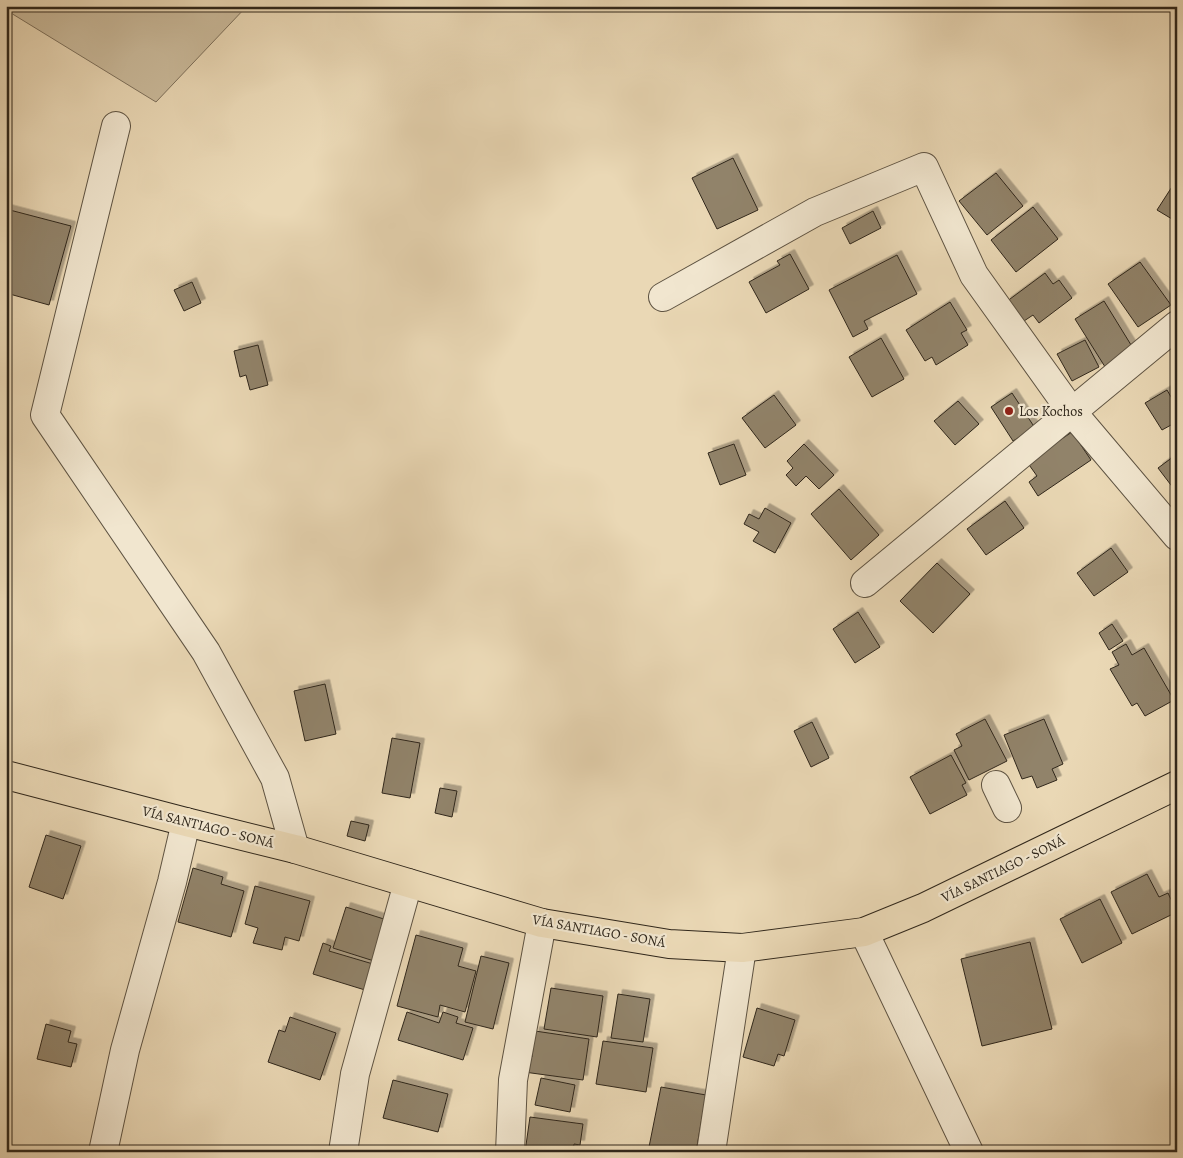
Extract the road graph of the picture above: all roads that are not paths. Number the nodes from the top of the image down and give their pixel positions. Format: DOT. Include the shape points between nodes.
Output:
graph roads {
  1 [pos="116,126"];
  2 [pos="663,297"];
  3 [pos="1177,325"];
  4 [pos="1072,412"];
  5 [pos="1177,536"];
  6 [pos="865,583"];
  7 [pos="6,775"];
  8 [pos="1177,785"];
  9 [pos="186,822"];
  10 [pos="296,849"];
  11 [pos="408,882"];
  12 [pos="542,923"];
  13 [pos="864,932"];
  14 [pos="742,948"];
  15 [pos="103,1152"];
  16 [pos="343,1152"];
  17 [pos="510,1152"];
  18 [pos="711,1152"];
  19 [pos="969,1152"];
  1 -- 10 [label="street" via="45,415 206,652 275,778"];
  2 -- 4 [label="street" via="815,212 924,167 974,275"];
  3 -- 4 [label="street"];
  4 -- 5 [label="street"];
  4 -- 6 [label="street"];
  7 -- 9 [label="main road, VÍA SANTIAGO - SONÁ"];
  8 -- 13 [label="main road, VÍA SANTIAGO - SONÁ" via="923,908"];
  9 -- 10 [label="main road, VÍA SANTIAGO - SONÁ"];
  9 -- 15 [label="street" via="124,1050"];
  10 -- 11 [label="main road, VÍA SANTIAGO - SONÁ"];
  11 -- 12 [label="main road, VÍA SANTIAGO - SONÁ"];
  11 -- 16 [label="street" via="355,1074"];
  12 -- 14 [label="main road, VÍA SANTIAGO - SONÁ" via="669,944"];
  12 -- 17 [label="street" via="513,1080"];
  13 -- 14 [label="main road, VÍA SANTIAGO - SONÁ"];
  13 -- 19 [label="street"];
  14 -- 18 [label="street"];
}
